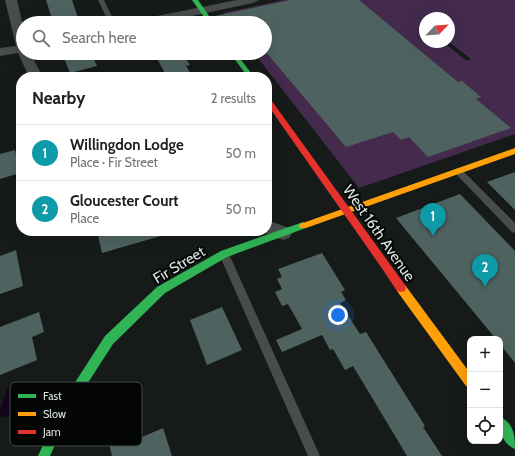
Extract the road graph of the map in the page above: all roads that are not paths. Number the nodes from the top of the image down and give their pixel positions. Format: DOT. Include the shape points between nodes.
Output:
graph roads {
  1 [pos="11,0"];
  2 [pos="101,0"];
  3 [pos="195,0"];
  4 [pos="253,0"];
  5 [pos="202,11"];
  6 [pos="109,16"];
  7 [pos="177,16"];
  8 [pos="206,16"];
  9 [pos="16,20"];
  10 [pos="16,50"];
  11 [pos="0,52"];
  12 [pos="28,60"];
  13 [pos="238,60"];
  14 [pos="34,72"];
  15 [pos="247,72"];
  16 [pos="272,106"];
  17 [pos="515,151"];
  18 [pos="458,171"];
  19 [pos="345,211"];
  20 [pos="515,229"];
  21 [pos="275,230"];
  22 [pos="262,236"];
  23 [pos="224,254"];
  24 [pos="467,378"];
  25 [pos="82,382"];
  26 [pos="503,427"];
  27 [pos="515,443"];
  28 [pos="49,446"];
  29 [pos="44,456"];
  30 [pos="314,456"];
  1 -- 9 [label="street"];
  2 -- 6 [label="lane"];
  3 -- 5 [label="street"];
  4 -- 5 [label="street"];
  5 -- 7 [label="street"];
  5 -- 8 [label="street"];
  10 -- 11 [label="street"];
  12 -- 14 [label="street"];
  13 -- 15 [label="street"];
  16 -- 19 [label="street, West 16th Avenue"];
  17 -- 18 [label="street, Fir Street"];
  18 -- 19 [label="street, Fir Street"];
  18 -- 20 [label="lane"];
  19 -- 21 [label="street, Fir Street"];
  19 -- 24 [label="street, West 16th Avenue"];
  22 -- 23 [label="street, Fir Street"];
  23 -- 25 [label="street, Fir Street" via="161,290 109,340"];
  23 -- 30 [label="lane"];
  26 -- 27 [label="street"];
  28 -- 29 [label="street, Fir Street"];
}
